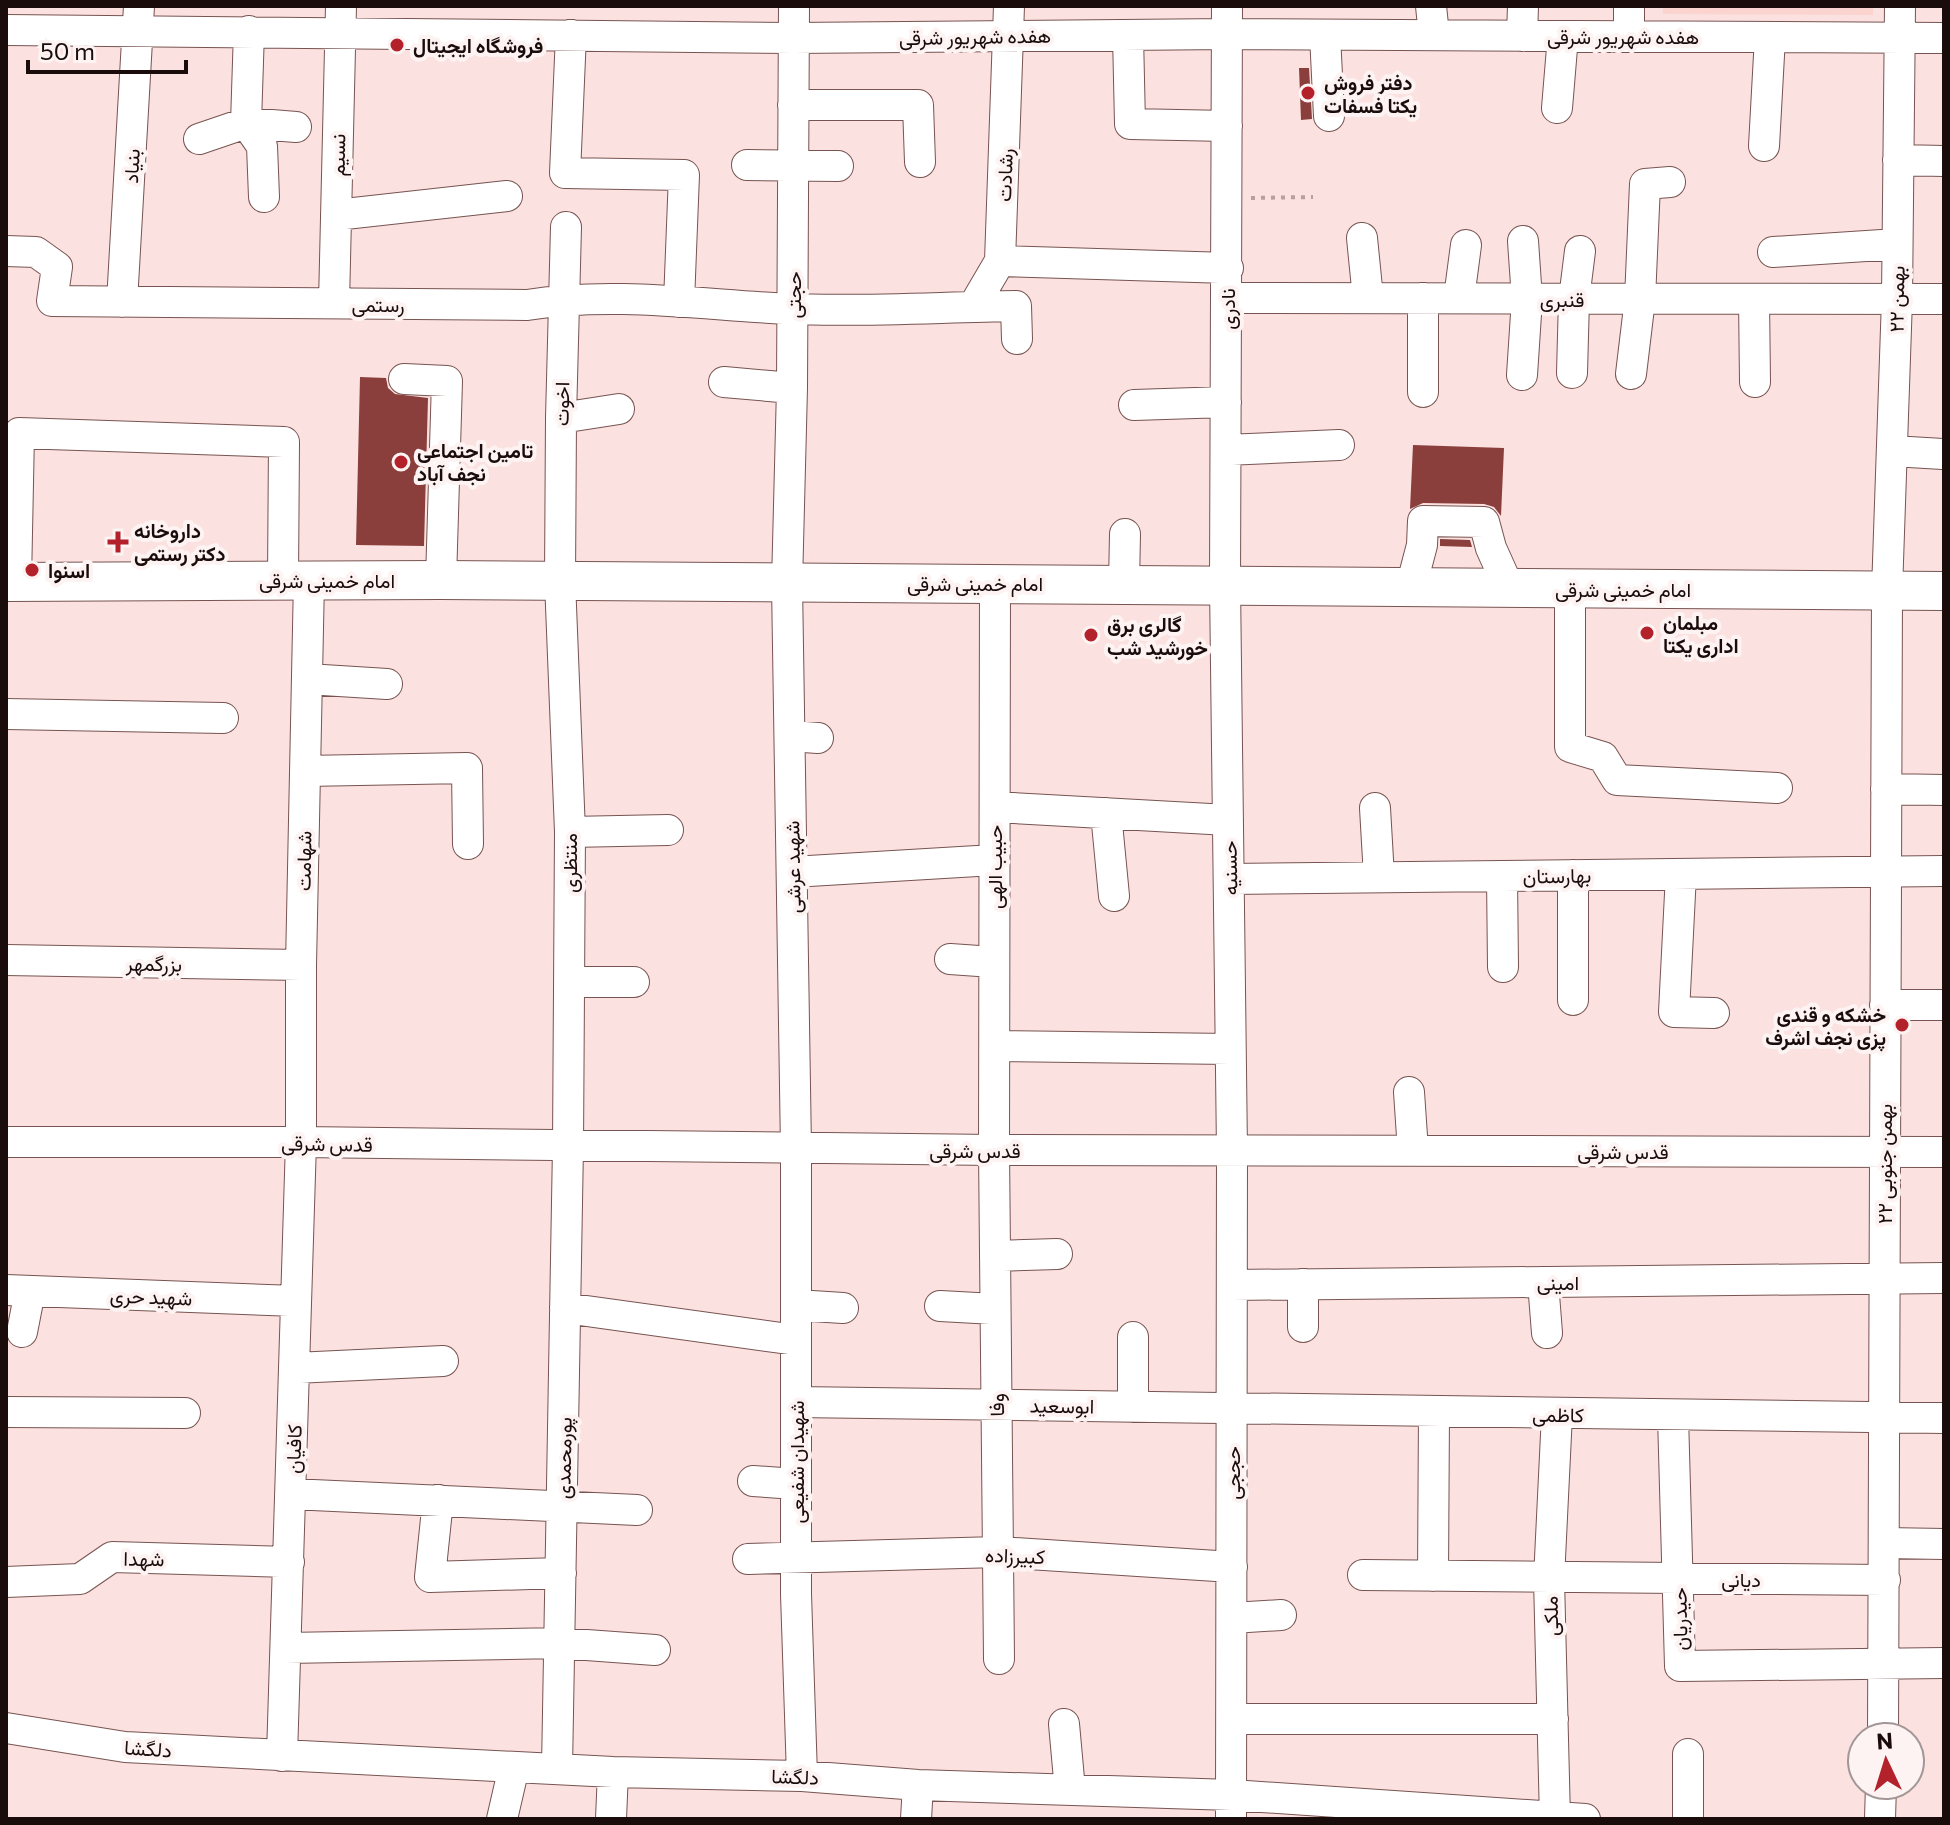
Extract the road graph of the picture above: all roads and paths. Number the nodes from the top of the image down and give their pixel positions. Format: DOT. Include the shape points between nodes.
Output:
graph roads {
  1 [pos="794,6"];
  2 [pos="1009,6"];
  3 [pos="1629,6"];
  4 [pos="1900,6"];
  5 [pos="139,18"];
  6 [pos="341,19"];
  7 [pos="1227,20"];
  8 [pos="1432,20"];
  9 [pos="1522,21"];
  10 [pos="6,30"];
  11 [pos="249,31"];
  12 [pos="571,35"];
  13 [pos="1128,35"];
  14 [pos="1325,35"];
  15 [pos="1009,36"];
  16 [pos="1563,36"];
  17 [pos="1629,36"];
  18 [pos="1770,37"];
  19 [pos="793,38"];
  20 [pos="1900,38"];
  21 [pos="1944,38"];
  22 [pos="793,105"];
  23 [pos="1557,108"];
  24 [pos="1329,116"];
  25 [pos="246,123"];
  26 [pos="1227,126"];
  27 [pos="296,127"];
  28 [pos="199,139"];
  29 [pos="1764,146"];
  30 [pos="1898,160"];
  31 [pos="1944,161"];
  32 [pos="920,162"];
  33 [pos="747,165"];
  34 [pos="793,165"];
  35 [pos="838,166"];
  36 [pos="1670,182"];
  37 [pos="507,196"];
  38 [pos="264,197"];
  39 [pos="1313,197"];
  40 [pos="1227,198"];
  41 [pos="336,215"];
  42 [pos="566,227"];
  43 [pos="1362,238"];
  44 [pos="1523,241"];
  45 [pos="1897,244"];
  46 [pos="1466,245"];
  47 [pos="6,251"];
  48 [pos="1580,251"];
  49 [pos="1773,252"];
  50 [pos="1000,261"];
  51 [pos="1228,283"];
  52 [pos="1368,298"];
  53 [pos="1423,298"];
  54 [pos="1459,298"];
  55 [pos="563,299"];
  56 [pos="1527,299"];
  57 [pos="1574,299"];
  58 [pos="1640,299"];
  59 [pos="1754,299"];
  60 [pos="1897,299"];
  61 [pos="1944,299"];
  62 [pos="122,302"];
  63 [pos="679,302"];
  64 [pos="334,303"];
  65 [pos="973,307"];
  66 [pos="793,309"];
  67 [pos="1017,339"];
  68 [pos="1572,373"];
  69 [pos="1631,374"];
  70 [pos="1522,375"];
  71 [pos="404,379"];
  72 [pos="724,382"];
  73 [pos="1755,382"];
  74 [pos="792,388"];
  75 [pos="1423,392"];
  76 [pos="1226,402"];
  77 [pos="1134,405"];
  78 [pos="619,409"];
  79 [pos="561,418"];
  80 [pos="1339,445"];
  81 [pos="1226,450"];
  82 [pos="1892,451"];
  83 [pos="1943,454"];
  84 [pos="1125,534"];
  85 [pos="296,580"];
  86 [pos="441,580"];
  87 [pos="560,581"];
  88 [pos="11,582"];
  89 [pos="995,583"];
  90 [pos="787,584"];
  91 [pos="1124,584"];
  92 [pos="1225,584"];
  93 [pos="1411,587"];
  94 [pos="1509,588"];
  95 [pos="1570,589"];
  96 [pos="1887,591"];
  97 [pos="1944,591"];
  98 [pos="307,679"];
  99 [pos="387,684"];
  100 [pos="6,714"];
  101 [pos="223,718"];
  102 [pos="305,771"];
  103 [pos="1777,788"];
  104 [pos="1886,789"];
  105 [pos="1944,790"];
  106 [pos="995,807"];
  107 [pos="1375,808"];
  108 [pos="1106,813"];
  109 [pos="1228,820"];
  110 [pos="668,830"];
  111 [pos="570,832"];
  112 [pos="468,844"];
  113 [pos="994,860"];
  114 [pos="1885,871"];
  115 [pos="1944,871"];
  116 [pos="792,872"];
  117 [pos="1681,874"];
  118 [pos="1573,875"];
  119 [pos="1502,876"];
  120 [pos="1379,877"];
  121 [pos="1229,879"];
  122 [pos="1114,896"];
  123 [pos="950,959"];
  124 [pos="6,960"];
  125 [pos="993,962"];
  126 [pos="301,965"];
  127 [pos="1503,967"];
  128 [pos="569,982"];
  129 [pos="634,982"];
  130 [pos="1573,1000"];
  131 [pos="1885,1005"];
  132 [pos="1944,1005"];
  133 [pos="1714,1013"];
  134 [pos="995,1046"];
  135 [pos="1230,1049"];
  136 [pos="1409,1092"];
  137 [pos="6,1142"];
  138 [pos="301,1142"];
  139 [pos="568,1146"];
  140 [pos="796,1149"];
  141 [pos="994,1150"];
  142 [pos="1232,1151"];
  143 [pos="1413,1151"];
  144 [pos="1883,1152"];
  145 [pos="1944,1152"];
  146 [pos="1057,1254"];
  147 [pos="995,1256"];
  148 [pos="1944,1278"];
  149 [pos="1884,1280"];
  150 [pos="1543,1282"];
  151 [pos="1303,1284"];
  152 [pos="1232,1285"];
  153 [pos="18,1290"];
  154 [pos="296,1301"];
  155 [pos="796,1305"];
  156 [pos="940,1306"];
  157 [pos="565,1308"];
  158 [pos="843,1308"];
  159 [pos="995,1309"];
  160 [pos="1303,1327"];
  161 [pos="22,1332"];
  162 [pos="1547,1333"];
  163 [pos="1133,1337"];
  164 [pos="796,1340"];
  165 [pos="443,1361"];
  166 [pos="295,1368"];
  167 [pos="796,1402"];
  168 [pos="996,1404"];
  169 [pos="1133,1407"];
  170 [pos="1232,1409"];
  171 [pos="6,1412"];
  172 [pos="1434,1412"];
  173 [pos="185,1413"];
  174 [pos="1557,1414"];
  175 [pos="1673,1416"];
  176 [pos="1884,1418"];
  177 [pos="1944,1418"];
  178 [pos="753,1481"];
  179 [pos="796,1484"];
  180 [pos="291,1494"];
  181 [pos="438,1500"];
  182 [pos="562,1506"];
  183 [pos="637,1510"];
  184 [pos="1885,1543"];
  185 [pos="1944,1544"];
  186 [pos="998,1552"];
  187 [pos="796,1557"];
  188 [pos="748,1559"];
  189 [pos="289,1562"];
  190 [pos="1232,1567"];
  191 [pos="561,1573"];
  192 [pos="1363,1575"];
  193 [pos="1433,1576"];
  194 [pos="1549,1579"];
  195 [pos="1678,1579"];
  196 [pos="1885,1580"];
  197 [pos="6,1582"];
  198 [pos="1281,1615"];
  199 [pos="1232,1618"];
  200 [pos="559,1643"];
  201 [pos="286,1648"];
  202 [pos="655,1650"];
  203 [pos="999,1659"];
  204 [pos="1944,1663"];
  205 [pos="1885,1664"];
  206 [pos="1233,1719"];
  207 [pos="1553,1719"];
  208 [pos="1883,1721"];
  209 [pos="1064,1724"];
  210 [pos="6,1728"];
  211 [pos="1688,1754"];
  212 [pos="282,1756"];
  213 [pos="514,1767"];
  214 [pos="557,1769"];
  215 [pos="613,1772"];
  216 [pos="802,1776"];
  217 [pos="918,1785"];
  218 [pos="1070,1790"];
  219 [pos="1232,1807"];
  220 [pos="1555,1818"];
  221 [pos="502,1819"];
  222 [pos="611,1819"];
  223 [pos="916,1819"];
  224 [pos="1585,1819"];
  225 [pos="1688,1819"];
  1 -- 19 [label="street, حجتی"];
  2 -- 15 [label="street, رشادت"];
  3 -- 17 [label="street"];
  4 -- 20 [label="street, ۲۲ بهمن"];
  5 -- 10 [label="street, هفده شهریور شرقی"];
  5 -- 11 [label="street, هفده شهریور شرقی"];
  5 -- 62 [label="street, بنیاد"];
  6 -- 11 [label="street, هفده شهریور شرقی"];
  6 -- 12 [label="street, هفده شهریور شرقی"];
  6 -- 41 [label="street, نسیم"];
  7 -- 13 [label="street, هفده شهریور شرقی"];
  7 -- 14 [label="street, هفده شهریور شرقی"];
  7 -- 26 [label="street, نادری"];
  8 -- 9 [label="street, هفده شهریور شرقی"];
  8 -- 14 [label="street, هفده شهریور شرقی"];
  9 -- 16 [label="street, هفده شهریور شرقی"];
  11 -- 25 [label="street"];
  12 -- 19 [label="street, هفده شهریور شرقی"];
  12 -- 63 [label="street" via="565,173 684,175"];
  13 -- 15 [label="street, هفده شهریور شرقی"];
  13 -- 26 [label="street" via="1130,124"];
  14 -- 24 [label="street"];
  15 -- 19 [label="street, هفده شهریور شرقی"];
  15 -- 50 [label="street, رشادت"];
  16 -- 17 [label="street, هفده شهریور شرقی"];
  16 -- 23 [label="street"];
  17 -- 18 [label="street, هفده شهریور شرقی"];
  18 -- 20 [label="street, هفده شهریور شرقی"];
  18 -- 29 [label="street"];
  19 -- 22 [label="street, حجتی"];
  20 -- 21 [label="street, هفده شهریور شرقی"];
  20 -- 30 [label="street, ۲۲ بهمن"];
  22 -- 32 [label="street" via="918,105"];
  22 -- 34 [label="street, حجتی"];
  25 -- 27 [label="street"];
  25 -- 28 [label="street"];
  25 -- 38 [label="street" via="262,146"];
  26 -- 40 [label="street, نادری"];
  30 -- 31 [label="street"];
  30 -- 45 [label="street, ۲۲ بهمن"];
  33 -- 34 [label="street"];
  34 -- 35 [label="street"];
  34 -- 66 [label="street, حجتی"];
  36 -- 58 [label="street" via="1645,184"];
  37 -- 41 [label="street"];
  39 -- 40 [label="path"];
  40 -- 51 [label="street, نادری"];
  41 -- 64 [label="street, نسیم"];
  42 -- 55 [label="street, اخوت"];
  43 -- 52 [label="street"];
  44 -- 56 [label="street"];
  45 -- 49 [label="street"];
  45 -- 60 [label="street, ۲۲ بهمن"];
  46 -- 54 [label="street"];
  47 -- 62 [label="street, رستمی" via="36,252 57,267 52,301"];
  48 -- 57 [label="street"];
  50 -- 51 [label="street, قنبری"];
  50 -- 65 [label="street, رشادت"];
  51 -- 52 [label="street, قنبری"];
  51 -- 76 [label="street, نادری"];
  52 -- 53 [label="street, قنبری"];
  53 -- 54 [label="street, قنبری"];
  53 -- 75 [label="street"];
  54 -- 56 [label="street, قنبری"];
  55 -- 63 [label="street, رستمی"];
  55 -- 64 [label="street, رستمی" via="527,305"];
  55 -- 79 [label="street, اخوت"];
  56 -- 57 [label="street, قنبری"];
  56 -- 70 [label="street"];
  57 -- 58 [label="street, قنبری"];
  57 -- 68 [label="street"];
  58 -- 59 [label="street, قنبری"];
  58 -- 69 [label="street"];
  59 -- 60 [label="street, قنبری"];
  59 -- 73 [label="street"];
  60 -- 61 [label="street, قنبری"];
  60 -- 82 [label="street, ۲۲ بهمن"];
  62 -- 64 [label="street, رستمی"];
  63 -- 66 [label="street, رستمی"];
  65 -- 66 [label="street, رستمی"];
  65 -- 67 [label="street, رستمی" via="1016,306"];
  66 -- 74 [label="street, حجتی"];
  71 -- 86 [label="street" via="447,381"];
  72 -- 74 [label="street"];
  74 -- 90 [label="street, حجتی"];
  76 -- 77 [label="street"];
  76 -- 81 [label="street, نادری"];
  78 -- 79 [label="street"];
  79 -- 87 [label="street, اخوت"];
  80 -- 81 [label="street"];
  81 -- 92 [label="street, نادری"];
  82 -- 83 [label="street"];
  82 -- 96 [label="street, ۲۲ بهمن"];
  84 -- 91 [label="street"];
  85 -- 86 [label="main road, امام خمینی شرقی"];
  85 -- 88 [label="main road, امام خمینی شرقی"];
  85 -- 88 [label="street, شهامت" via="284,442 19,433"];
  85 -- 98 [label="street, شهامت"];
  86 -- 87 [label="main road, امام خمینی شرقی"];
  87 -- 90 [label="main road, امام خمینی شرقی"];
  87 -- 111 [label="street, منتظری"];
  89 -- 90 [label="main road, امام خمینی شرقی"];
  89 -- 91 [label="main road, امام خمینی شرقی"];
  89 -- 106 [label="street, حبیب الهی"];
  90 -- 116 [label="street, شهید عرشی" via="804,737"];
  91 -- 92 [label="main road, امام خمینی شرقی"];
  92 -- 93 [label="main road, امام خمینی شرقی"];
  92 -- 109 [label="street, حسنیه"];
  93 -- 94 [label="main road, امام خمینی شرقی"];
  93 -- 94 [label="street" via="1423,521 1484,522"];
  94 -- 95 [label="main road, امام خمینی شرقی"];
  95 -- 96 [label="main road, امام خمینی شرقی"];
  95 -- 103 [label="street" via="1570,747 1603,757 1617,780"];
  96 -- 97 [label="main road, امام خمینی شرقی"];
  96 -- 104 [label="street, ۲۲ بهمن جنوبی"];
  98 -- 99 [label="street"];
  98 -- 102 [label="street, شهامت"];
  100 -- 101 [label="street"];
  102 -- 112 [label="street" via="467,768"];
  102 -- 126 [label="street, شهامت"];
  104 -- 105 [label="street"];
  104 -- 114 [label="street, ۲۲ بهمن جنوبی"];
  106 -- 108 [label="street"];
  106 -- 113 [label="street, حبیب الهی"];
  107 -- 120 [label="street"];
  108 -- 109 [label="street"];
  108 -- 122 [label="street"];
  109 -- 121 [label="street, حسنیه"];
  110 -- 111 [label="street"];
  111 -- 128 [label="street, منتظری"];
  113 -- 116 [label="street"];
  113 -- 125 [label="street, حبیب الهی"];
  114 -- 115 [label="street, بهارستان"];
  114 -- 117 [label="street, بهارستان"];
  114 -- 131 [label="street, ۲۲ بهمن جنوبی"];
  116 -- 140 [label="street, شهید عرشی"];
  117 -- 118 [label="street, بهارستان"];
  117 -- 133 [label="street" via="1674,1012"];
  118 -- 119 [label="street, بهارستان"];
  118 -- 130 [label="street"];
  119 -- 120 [label="street, بهارستان"];
  119 -- 127 [label="street"];
  120 -- 121 [label="street, بهارستان"];
  121 -- 135 [label="street, حسنیه"];
  123 -- 125 [label="street"];
  124 -- 126 [label="street, بزرگمهر"];
  125 -- 134 [label="street, حبیب الهی"];
  126 -- 138 [label="street, شهامت"];
  128 -- 129 [label="street"];
  128 -- 139 [label="street, منتظری"];
  131 -- 132 [label="street"];
  131 -- 144 [label="street, ۲۲ بهمن جنوبی"];
  134 -- 135 [label="street"];
  134 -- 141 [label="street, حبیب الهی"];
  135 -- 142 [label="street, حسنیه"];
  136 -- 143 [label="street"];
  137 -- 138 [label="street, قدس شرقی"];
  138 -- 139 [label="street, قدس شرقی"];
  138 -- 154 [label="street, کافیان"];
  139 -- 140 [label="street, قدس شرقی"];
  139 -- 157 [label="street, پورمحمدی"];
  140 -- 141 [label="street, قدس شرقی"];
  140 -- 155 [label="street, شهیدان شفیعی"];
  141 -- 142 [label="street, قدس شرقی"];
  141 -- 147 [label="street, وفا"];
  142 -- 143 [label="street, قدس شرقی"];
  142 -- 152 [label="street, حججی"];
  143 -- 144 [label="street, قدس شرقی"];
  144 -- 145 [label="street, قدس شرقی"];
  144 -- 149 [label="street, ۲۲ بهمن جنوبی"];
  146 -- 147 [label="street"];
  147 -- 159 [label="street, وفا"];
  148 -- 149 [label="street, امینی"];
  149 -- 150 [label="street, امینی"];
  149 -- 176 [label="street, ۲۲ بهمن جنوبی"];
  150 -- 151 [label="street, امینی"];
  150 -- 162 [label="street"];
  151 -- 152 [label="street, امینی"];
  151 -- 160 [label="street"];
  152 -- 170 [label="street, حججی"];
  153 -- 154 [label="street, شهید حری"];
  153 -- 161 [label="street"];
  154 -- 166 [label="street, کافیان"];
  155 -- 158 [label="street"];
  155 -- 164 [label="street, شهیدان شفیعی"];
  156 -- 159 [label="street"];
  157 -- 164 [label="street"];
  157 -- 182 [label="street, پورمحمدی"];
  159 -- 168 [label="street, وفا"];
  163 -- 169 [label="street"];
  164 -- 167 [label="street, شهیدان شفیعی"];
  165 -- 166 [label="street"];
  166 -- 180 [label="street, کافیان"];
  167 -- 168 [label="street, ابوسعید"];
  167 -- 179 [label="street, شهیدان شفیعی"];
  168 -- 169 [label="street, ابوسعید"];
  168 -- 186 [label="street, وفا"];
  169 -- 170 [label="street, ابوسعید"];
  170 -- 172 [label="street, کاظمی"];
  170 -- 190 [label="street, حججی"];
  171 -- 173 [label="street"];
  172 -- 174 [label="street, کاظمی"];
  172 -- 193 [label="street"];
  174 -- 175 [label="street, کاظمی"];
  174 -- 194 [label="street, ملکی"];
  175 -- 176 [label="street, کاظمی"];
  175 -- 195 [label="street, حیدریان"];
  176 -- 177 [label="street, کاظمی"];
  176 -- 184 [label="street, ۲۲ بهمن جنوبی"];
  178 -- 179 [label="street"];
  179 -- 187 [label="street, شهیدان شفیعی"];
  180 -- 181 [label="street"];
  180 -- 189 [label="street, کافیان"];
  181 -- 182 [label="street"];
  181 -- 191 [label="street" via="430,1577"];
  182 -- 183 [label="street"];
  182 -- 191 [label="street, پورمحمدی"];
  184 -- 185 [label="street"];
  184 -- 196 [label="street, ۲۲ بهمن جنوبی"];
  186 -- 187 [label="street, کبیرزاده"];
  186 -- 190 [label="street, کبیرزاده"];
  186 -- 203 [label="street, وفا"];
  187 -- 188 [label="street, کبیرزاده"];
  187 -- 216 [label="street, شهیدان شفیعی"];
  189 -- 197 [label="street, شهدا" via="112,1557 80,1579"];
  189 -- 201 [label="street, کافیان"];
  190 -- 199 [label="street, حججی"];
  191 -- 200 [label="street, پورمحمدی"];
  192 -- 193 [label="street, دیانی"];
  193 -- 194 [label="street, دیانی"];
  194 -- 195 [label="street, دیانی"];
  194 -- 207 [label="street, ملکی"];
  195 -- 196 [label="street, دیانی"];
  195 -- 205 [label="street, حیدریان" via="1680,1666"];
  196 -- 205 [label="street, ۲۲ بهمن جنوبی"];
  198 -- 199 [label="street"];
  199 -- 206 [label="street, حججی"];
  200 -- 201 [label="street"];
  200 -- 202 [label="street"];
  200 -- 214 [label="street, پورمحمدی"];
  201 -- 212 [label="street, کافیان"];
  204 -- 205 [label="street"];
  205 -- 208 [label="street, ۲۲ بهمن جنوبی"];
  206 -- 207 [label="street"];
  206 -- 219 [label="street, حججی"];
  207 -- 220 [label="street, ملکی"];
  209 -- 218 [label="street"];
  210 -- 212 [label="street, دلگشا" via="125,1747"];
  211 -- 225 [label="street"];
  212 -- 213 [label="street, دلگشا"];
  213 -- 214 [label="street, دلگشا"];
  213 -- 221 [label="street"];
  214 -- 215 [label="street, دلگشا"];
  215 -- 216 [label="street, دلگشا"];
  215 -- 222 [label="street"];
  216 -- 217 [label="street, دلگشا"];
  217 -- 218 [label="street, دلگشا"];
  217 -- 223 [label="street"];
  218 -- 219 [label="street, دلگشا"];
  219 -- 220 [label="street, دلگشا"];
  220 -- 224 [label="street, دلگشا"];
}
